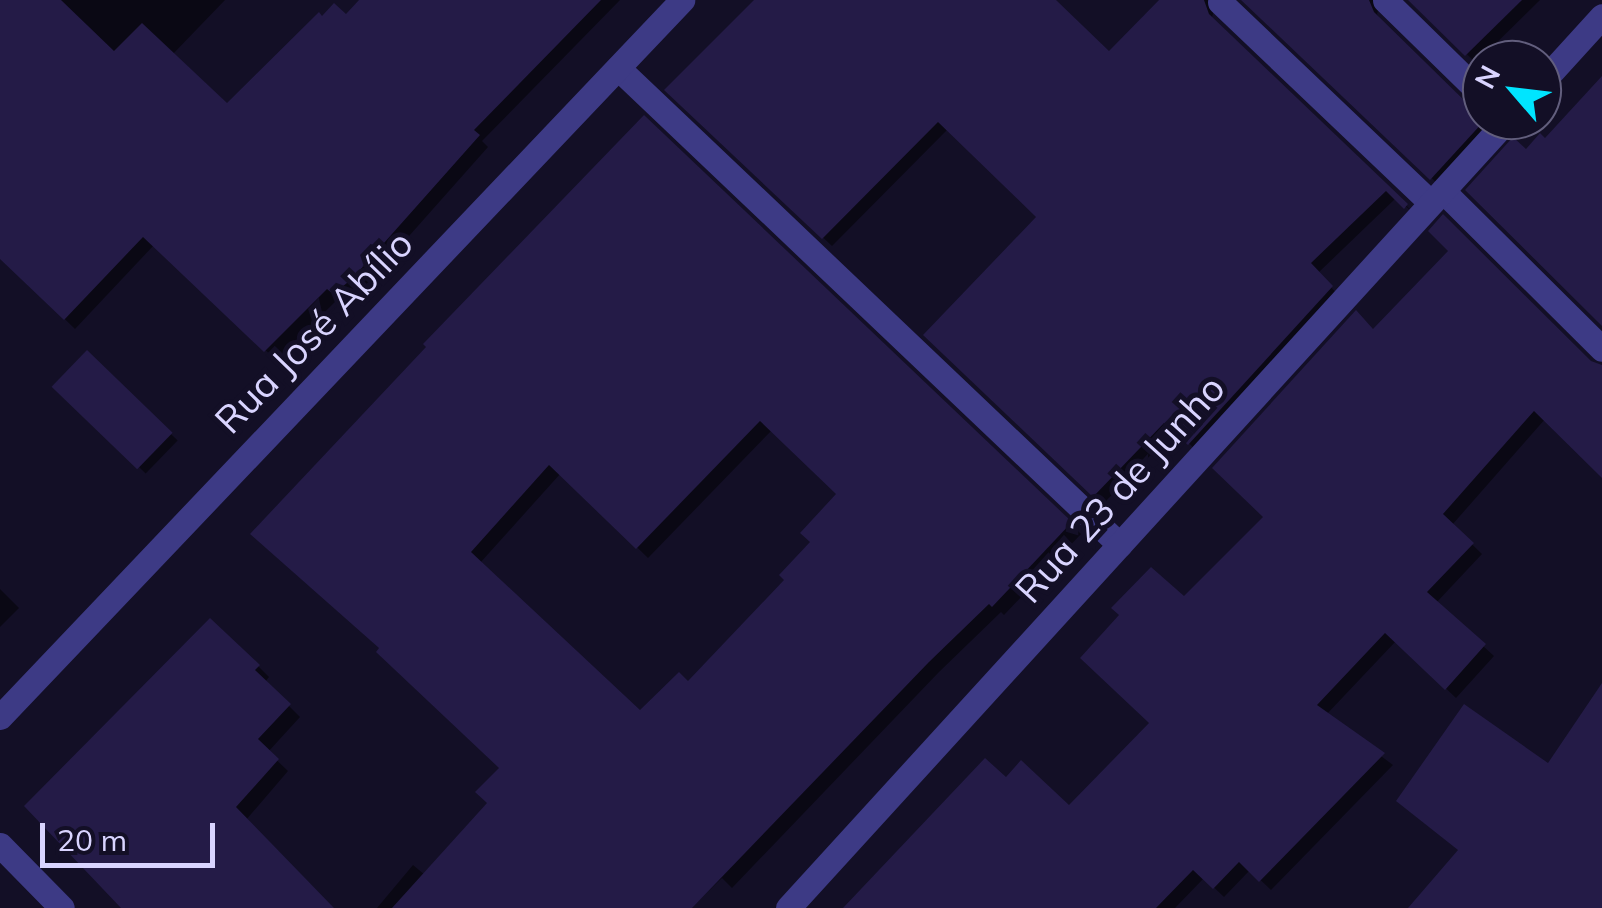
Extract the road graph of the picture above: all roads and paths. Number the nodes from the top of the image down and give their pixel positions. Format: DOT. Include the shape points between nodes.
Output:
graph roads {
  1 [pos="682,0"];
  2 [pos="1384,0"];
  3 [pos="1220,2"];
  4 [pos="1602,16"];
  5 [pos="1562,60"];
  6 [pos="618,68"];
  7 [pos="1462,76"];
  8 [pos="1489,140"];
  9 [pos="1437,197"];
  10 [pos="1602,349"];
  11 [pos="1120,545"];
  12 [pos="0,717"];
  13 [pos="0,846"];
  14 [pos="62,908"];
  15 [pos="788,908"];
  1 -- 6 [label="street, Rua José Abílio"];
  2 -- 7 [label="street"];
  3 -- 9 [label="street"];
  4 -- 5 [label="street"];
  6 -- 11 [label="street"];
  6 -- 12 [label="street, Rua José Abílio"];
  8 -- 9 [label="street, Rua 23 de Junho"];
  9 -- 10 [label="street"];
  9 -- 11 [label="street, Rua 23 de Junho"];
  11 -- 15 [label="street, Rua 23 de Junho"];
  13 -- 14 [label="street"];
}
